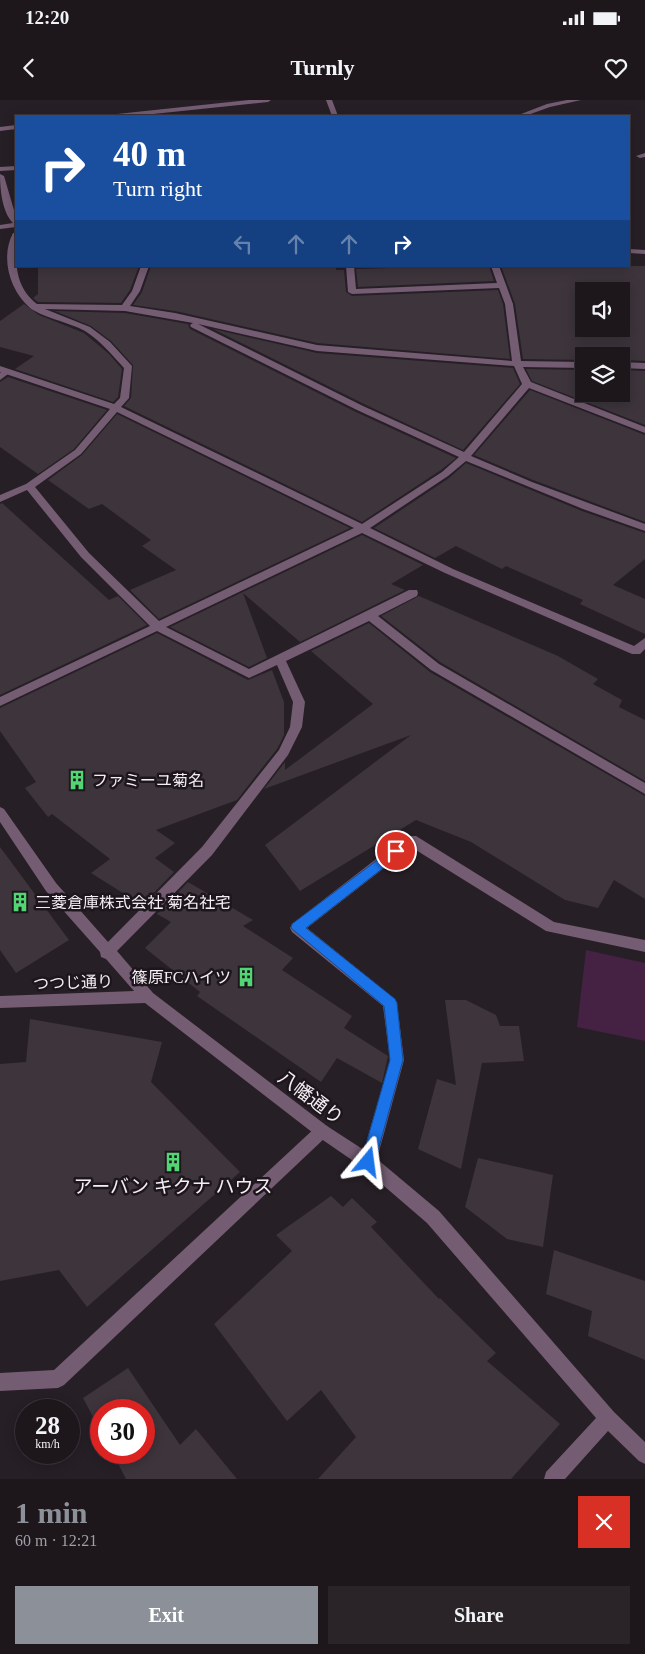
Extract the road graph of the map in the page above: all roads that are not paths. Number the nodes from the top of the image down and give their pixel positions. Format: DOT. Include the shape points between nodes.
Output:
graph roads {
  1 [pos="268,100"];
  2 [pos="329,100"];
  3 [pos="578,100"];
  4 [pos="126,115"];
  5 [pos="335,115"];
  6 [pos="522,115"];
  7 [pos="15,127"];
  8 [pos="0,129"];
  9 [pos="15,168"];
  10 [pos="0,169"];
  11 [pos="0,176"];
  12 [pos="15,222"];
  13 [pos="15,224"];
  14 [pos="0,227"];
  15 [pos="15,238"];
  16 [pos="630,251"];
  17 [pos="645,252"];
  18 [pos="145,267"];
  19 [pos="350,267"];
  20 [pos="495,267"];
  21 [pos="503,285"];
  22 [pos="32,306"];
  23 [pos="125,308"];
  24 [pos="175,316"];
  25 [pos="517,364"];
  26 [pos="575,365"];
  27 [pos="630,365"];
  28 [pos="645,366"];
  29 [pos="3,372"];
  30 [pos="527,384"];
  31 [pos="115,408"];
  32 [pos="645,430"];
  33 [pos="464,458"];
  34 [pos="29,486"];
  35 [pos="0,499"];
  36 [pos="363,528"];
  37 [pos="645,528"];
  38 [pos="413,593"];
  39 [pos="370,616"];
  40 [pos="159,628"];
  41 [pos="645,642"];
  42 [pos="280,660"];
  43 [pos="0,702"];
  44 [pos="645,789"];
  45 [pos="0,812"];
  46 [pos="645,946"];
  47 [pos="106,953"];
  48 [pos="148,997"];
  49 [pos="0,1002"];
  50 [pos="322,1131"];
  51 [pos="368,1162"];
  52 [pos="0,1382"];
  53 [pos="608,1418"];
  54 [pos="645,1455"];
  55 [pos="553,1479"];
  1 -- 4 [label="street"];
  2 -- 5 [label="street"];
  3 -- 6 [label="street" via="549,105"];
  7 -- 8 [label="street"];
  9 -- 10 [label="street"];
  11 -- 12 [label="street"];
  13 -- 14 [label="street"];
  15 -- 22 [label="street" via="11,248 11,267 19,290"];
  16 -- 17 [label="street"];
  18 -- 23 [label="street" via="136,291"];
  19 -- 21 [label="street" via="352,292"];
  20 -- 21 [label="street"];
  21 -- 25 [label="street" via="509,304"];
  22 -- 23 [label="street"];
  22 -- 31 [label="street" via="99,337 129,368 124,398"];
  23 -- 24 [label="street"];
  24 -- 25 [label="street" via="317,348"];
  24 -- 33 [label="street"];
  25 -- 26 [label="street"];
  25 -- 30 [label="street"];
  27 -- 28 [label="street"];
  29 -- 31 [label="street"];
  30 -- 32 [label="street"];
  30 -- 33 [label="street"];
  31 -- 34 [label="street" via="78,452"];
  31 -- 36 [label="street"];
  33 -- 36 [label="street"];
  33 -- 37 [label="street"];
  34 -- 35 [label="street"];
  34 -- 40 [label="street" via="85,555"];
  36 -- 40 [label="street"];
  36 -- 41 [label="street" via="444,573 636,651"];
  38 -- 39 [label="street"];
  39 -- 42 [label="street"];
  39 -- 44 [label="street" via="435,667"];
  40 -- 42 [label="street" via="249,674"];
  40 -- 43 [label="street"];
  42 -- 47 [label="street" via="299,702 296,726 284,752 207,851"];
  45 -- 47 [label="street, 八幡通り" via="51,887"];
  46 -- 51 [label="street" via="551,926 410,840 297,928 390,1003 396,1060"];
  47 -- 48 [label="street, 八幡通り"];
  48 -- 49 [label="street, つつじ通り"];
  48 -- 50 [label="street, 八幡通り"];
  50 -- 51 [label="street, 八幡通り"];
  50 -- 52 [label="street" via="58,1379"];
  51 -- 53 [label="street, 八幡通り" via="433,1217"];
  53 -- 54 [label="street, 八幡通り"];
  53 -- 55 [label="street"];
}
